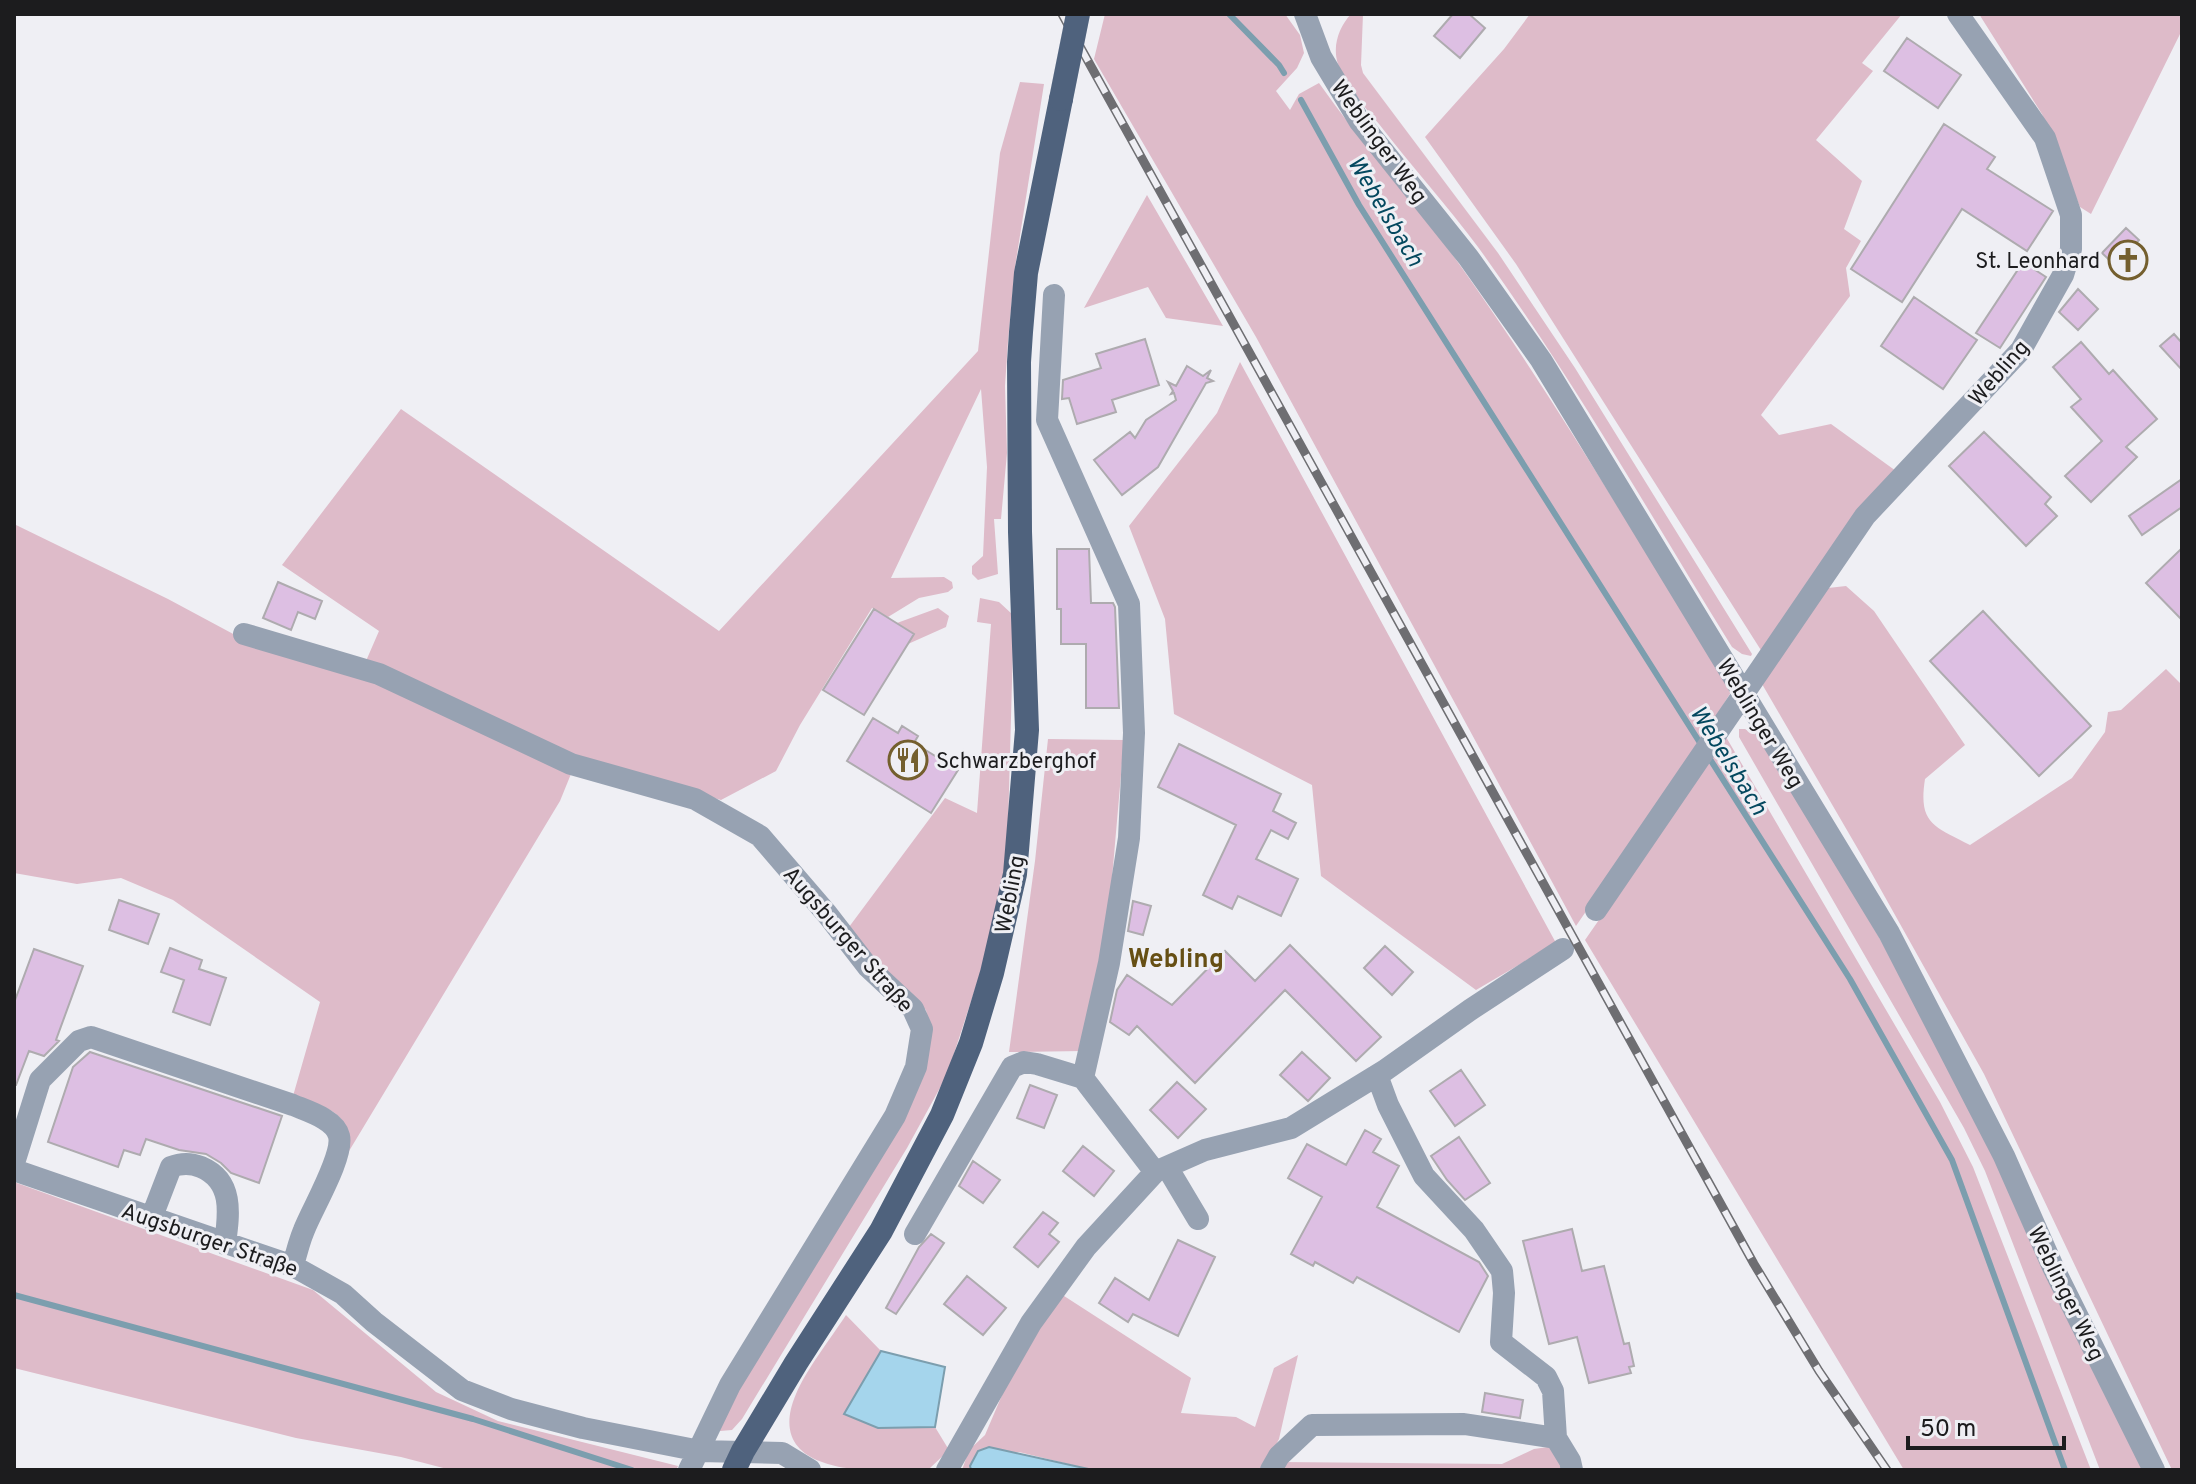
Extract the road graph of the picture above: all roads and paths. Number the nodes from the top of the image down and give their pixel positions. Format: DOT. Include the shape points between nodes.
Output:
graph roads {
  1 [pos="1078,14"];
  2 [pos="1958,14"];
  3 [pos="1309,15"];
  4 [pos="1054,295"];
  5 [pos="244,634"];
  6 [pos="1743,693"];
  7 [pos="1596,910"];
  8 [pos="1563,949"];
  9 [pos="1377,1075"];
  10 [pos="1083,1078"];
  11 [pos="14,1163"];
  12 [pos="14,1170"];
  13 [pos="1161,1170"];
  14 [pos="151,1219"];
  15 [pos="1198,1219"];
  16 [pos="915,1234"];
  17 [pos="225,1244"];
  18 [pos="293,1266"];
  19 [pos="1556,1438"];
  20 [pos="694,1460"];
  21 [pos="738,1461"];
  22 [pos="767,1470"];
  23 [pos="810,1470"];
  24 [pos="947,1470"];
  25 [pos="1271,1470"];
  26 [pos="1572,1470"];
  27 [pos="2154,1470"];
  1 -- 21 [label="main road, Webling, bridge" via="1026,273 1019,419 1027,730 1015,874 992,973 942,1115 881,1231"];
  2 -- 6 [label="street, Webling" via="2045,138 2071,215 2071,249 2063,275 2021,350 1865,516"];
  3 -- 6 [label="street, Weblinger Weg" via="1321,57 1339,91 1541,360"];
  4 -- 10 [label="street" via="1047,420 1129,604 1134,733 1129,838"];
  5 -- 20 [label="street, Augsburger Straße" via="379,674 571,764 695,799 760,836 868,967 913,1009 922,1029 916,1067 895,1116 730,1385"];
  6 -- 7 [label="street, Webling"];
  6 -- 27 [label="street, Weblinger Weg" via="1889,933 2004,1156"];
  8 -- 9 [label="street"];
  9 -- 13 [label="street" via="1291,1128 1205,1150"];
  9 -- 19 [label="street" via="1424,1176 1482,1240 1502,1271 1501,1342 1546,1377 1553,1391"];
  10 -- 13 [label="street"];
  10 -- 16 [label="street" via="1037,1064 1012,1067"];
  11 -- 18 [label="street" via="40,1080 79,1041 91,1037 293,1105 316,1114 340,1137"];
  12 -- 14 [label="street, Augsburger Straße"];
  13 -- 15 [label="street"];
  13 -- 24 [label="street" via="1086,1247 1031,1323"];
  14 -- 17 [label="street, Augsburger Straße"];
  14 -- 17 [label="street" via="171,1167 195,1165 222,1181 229,1214"];
  17 -- 18 [label="street, Augsburger Straße"];
  18 -- 20 [label="street, Augsburger Straße" via="343,1294 462,1390 511,1409"];
  19 -- 25 [label="street" via="1464,1424 1312,1425"];
  19 -- 26 [label="street"];
  20 -- 21 [label="street, Augsburger Straße"];
  21 -- 22 [label="street"];
  21 -- 23 [label="street" via="782,1453"];
}
